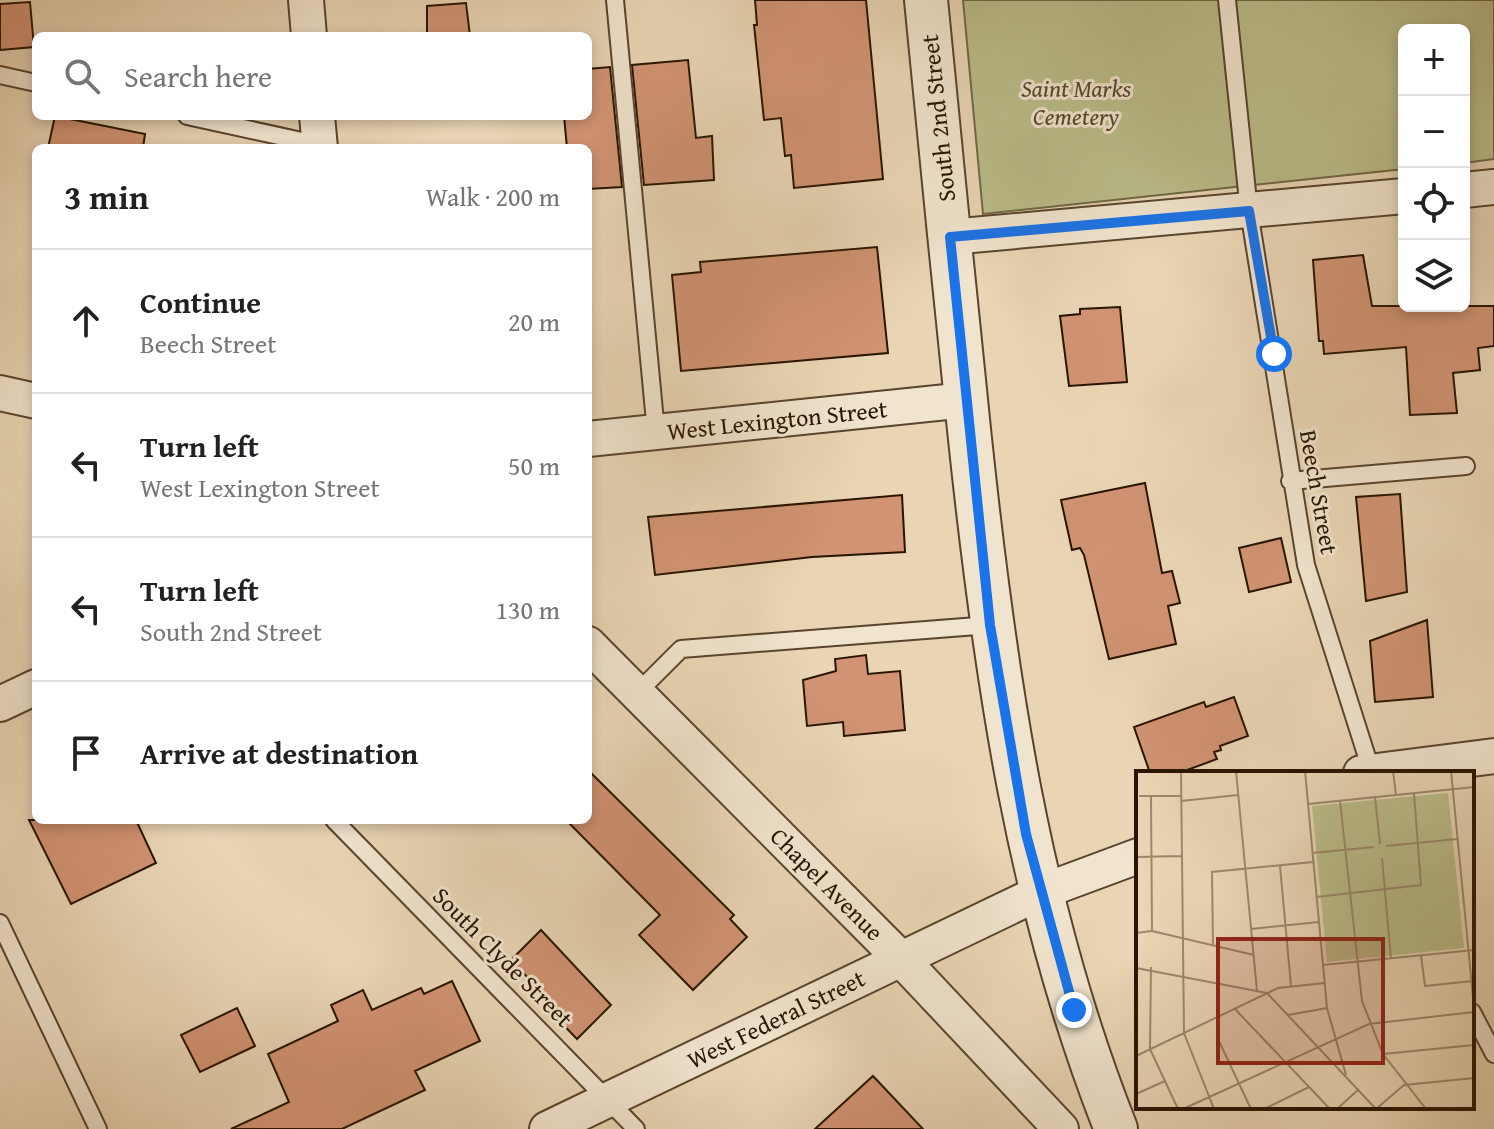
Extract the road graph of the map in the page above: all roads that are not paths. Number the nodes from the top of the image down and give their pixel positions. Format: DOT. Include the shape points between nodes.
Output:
graph roads {
  1 [pos="306,0"];
  2 [pos="615,0"];
  3 [pos="926,0"];
  4 [pos="1227,0"];
  5 [pos="309,32"];
  6 [pos="0,75"];
  7 [pos="32,82"];
  8 [pos="213,120"];
  9 [pos="319,136"];
  10 [pos="1494,187"];
  11 [pos="1470,189"];
  12 [pos="1398,197"];
  13 [pos="1249,211"];
  14 [pos="950,237"];
  15 [pos="0,393"];
  16 [pos="32,400"];
  17 [pos="966,400"];
  18 [pos="656,432"];
  19 [pos="592,439"];
  20 [pos="1466,466"];
  21 [pos="1290,481"];
  22 [pos="990,625"];
  23 [pos="592,648"];
  24 [pos="32,689"];
  25 [pos="636,694"];
  26 [pos="0,704"];
  27 [pos="1494,756"];
  28 [pos="1368,771"];
  29 [pos="1376,771"];
  30 [pos="338,824"];
  31 [pos="1136,857"];
  32 [pos="1041,892"];
  33 [pos="0,923"];
  34 [pos="901,959"];
  35 [pos="1474,1016"];
  36 [pos="1493,1052"];
  37 [pos="609,1099"];
  38 [pos="98,1129"];
  39 [pos="547,1129"];
  40 [pos="636,1129"];
  41 [pos="1061,1129"];
  42 [pos="1116,1129"];
  1 -- 5 [label="street"];
  2 -- 18 [label="lane"];
  3 -- 14 [label="street, South 2nd Street"];
  4 -- 13 [label="lane, Beech Street"];
  6 -- 7 [label="lane"];
  8 -- 9 [label="lane"];
  10 -- 11 [label="street"];
  12 -- 13 [label="street"];
  13 -- 14 [label="street"];
  13 -- 21 [label="lane, Beech Street"];
  14 -- 17 [label="street, South 2nd Street"];
  15 -- 16 [label="street"];
  17 -- 18 [label="street, West Lexington Street"];
  17 -- 22 [label="street, South 2nd Street"];
  18 -- 19 [label="street, West Lexington Street"];
  20 -- 21 [label="lane"];
  21 -- 28 [label="lane, Beech Street" via="1306,565"];
  22 -- 25 [label="lane" via="681,649"];
  22 -- 32 [label="street, South 2nd Street"];
  23 -- 25 [label="street, Chapel Avenue"];
  24 -- 26 [label="street"];
  25 -- 34 [label="street, Chapel Avenue"];
  27 -- 29 [label="street"];
  30 -- 37 [label="lane, South Clyde Street"];
  31 -- 32 [label="street, West Federal Street"];
  32 -- 34 [label="street, West Federal Street"];
  32 -- 42 [label="street, South 2nd Street" via="1074,1010"];
  33 -- 38 [label="lane"];
  34 -- 37 [label="street, West Federal Street"];
  34 -- 41 [label="street, Chapel Avenue"];
  35 -- 36 [label="lane"];
  37 -- 39 [label="street, West Federal Street"];
  37 -- 40 [label="lane, South Clyde Street"];
}
